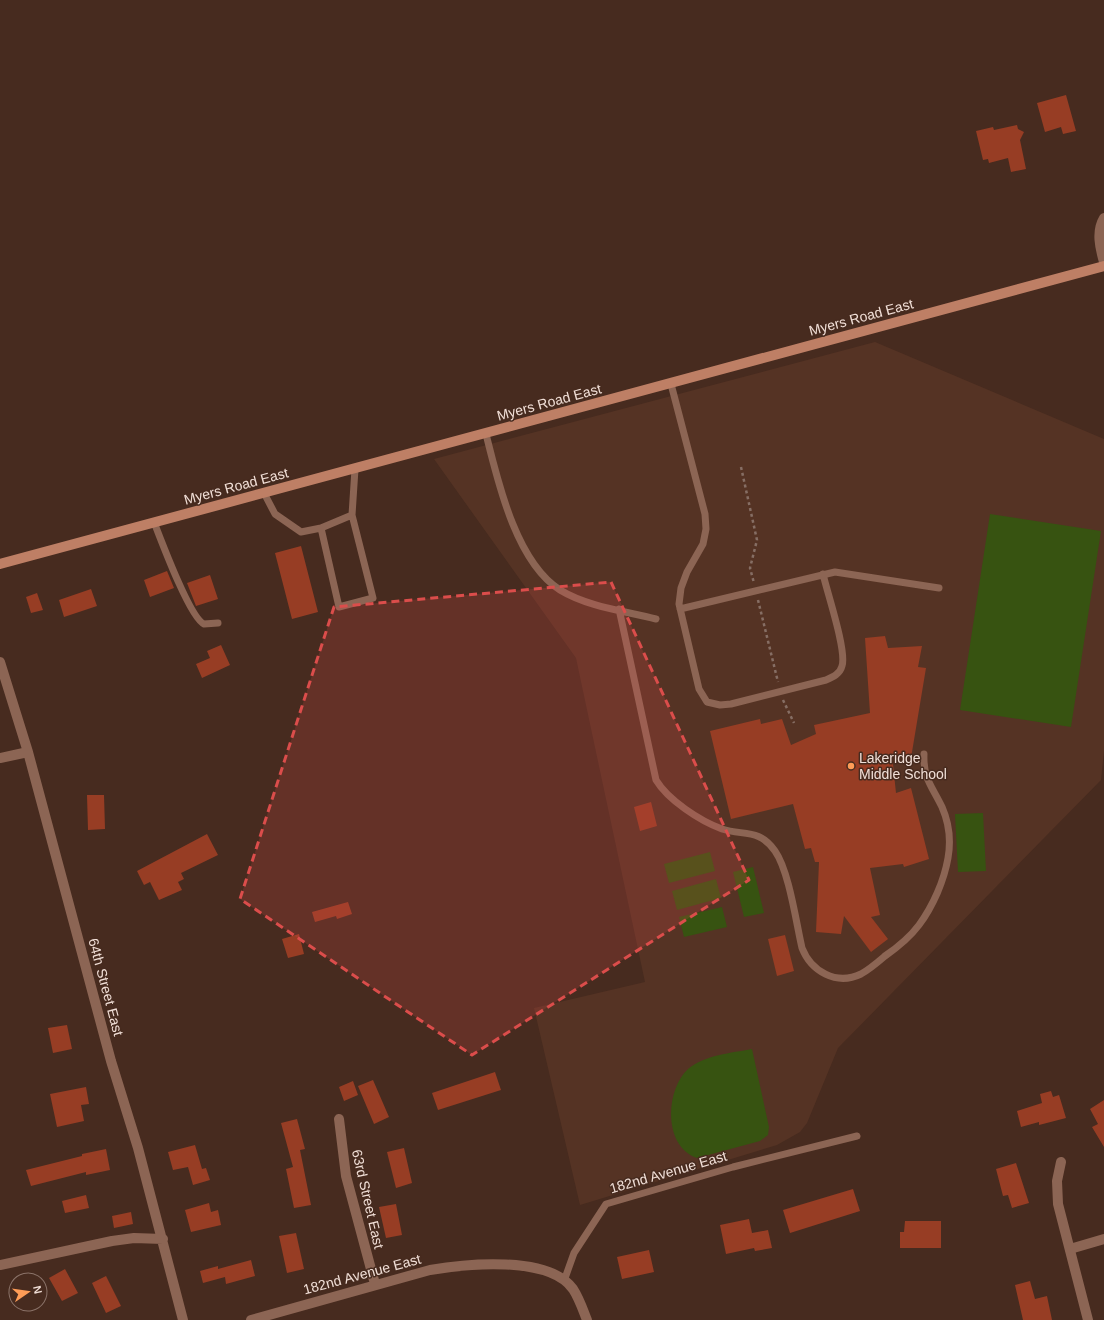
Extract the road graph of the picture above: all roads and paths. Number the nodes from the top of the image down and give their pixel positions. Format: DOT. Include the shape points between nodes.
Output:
graph roads {
  1 [pos="1102,222"];
  2 [pos="1104,262"];
  3 [pos="1104,266"];
  4 [pos="671,384"];
  5 [pos="486,434"];
  6 [pos="355,469"];
  7 [pos="264,493"];
  8 [pos="352,515"];
  9 [pos="154,522"];
  10 [pos="321,528"];
  11 [pos="0,564"];
  12 [pos="822,574"];
  13 [pos="939,588"];
  14 [pos="619,609"];
  15 [pos="680,609"];
  16 [pos="656,619"];
  17 [pos="218,623"];
  18 [pos="0,662"];
  19 [pos="28,752"];
  20 [pos="924,754"];
  21 [pos="0,758"];
  22 [pos="338,1118"];
  23 [pos="857,1136"];
  24 [pos="1060,1162"];
  25 [pos="163,1239"];
  26 [pos="1104,1239"];
  27 [pos="1070,1249"];
  28 [pos="0,1265"];
  29 [pos="564,1281"];
  30 [pos="375,1284"];
  31 [pos="183,1320"];
  32 [pos="251,1320"];
  33 [pos="587,1320"];
  34 [pos="1088,1320"];
  1 -- 2 [label="street" via="1100,250"];
  3 -- 4 [label="street, Myers Road East"];
  4 -- 5 [label="street, Myers Road East"];
  4 -- 15 [label="lane" via="705,514 706,529 703,544 687,572"];
  5 -- 6 [label="street, Myers Road East"];
  5 -- 14 [label="lane" via="514,528 525,551 542,576 561,590 578,598"];
  6 -- 7 [label="street, Myers Road East"];
  6 -- 8 [label="lane"];
  7 -- 9 [label="street, Myers Road East"];
  7 -- 10 [label="lane" via="275,514 301,532"];
  8 -- 10 [label="lane"];
  8 -- 10 [label="lane" via="373,598 339,607"];
  9 -- 11 [label="street, Myers Road East"];
  9 -- 17 [label="lane" via="179,584 197,619 204,624"];
  12 -- 13 [label="lane" via="854,574"];
  12 -- 15 [label="lane"];
  12 -- 15 [label="lane" via="843,657 840,672 826,680 732,704 710,704 701,694"];
  14 -- 16 [label="lane"];
  14 -- 20 [label="lane" via="656,780 672,798 713,825 754,834 768,843 783,867 802,948 812,966 822,973 844,978 861,974 913,933 930,907 944,873 950,845 942,808 925,777"];
  18 -- 19 [label="street, 64th Street East"];
  19 -- 21 [label="street"];
  19 -- 25 [label="street, 64th Street East" via="109,1055"];
  22 -- 30 [label="street, 63rd Street East" via="346,1176"];
  23 -- 29 [label="lane, 182nd Avenue East" via="733,1167 606,1204 574,1253"];
  24 -- 27 [label="street" via="1057,1180 1058,1204"];
  25 -- 28 [label="street" via="134,1238 112,1241"];
  25 -- 31 [label="street, 64th Street East"];
  26 -- 27 [label="street"];
  27 -- 34 [label="street"];
  29 -- 30 [label="street, 182nd Avenue East" via="547,1272 528,1267 493,1264 460,1265 430,1270"];
  29 -- 33 [label="street" via="573,1288"];
  30 -- 32 [label="street, 182nd Avenue East"];
}
